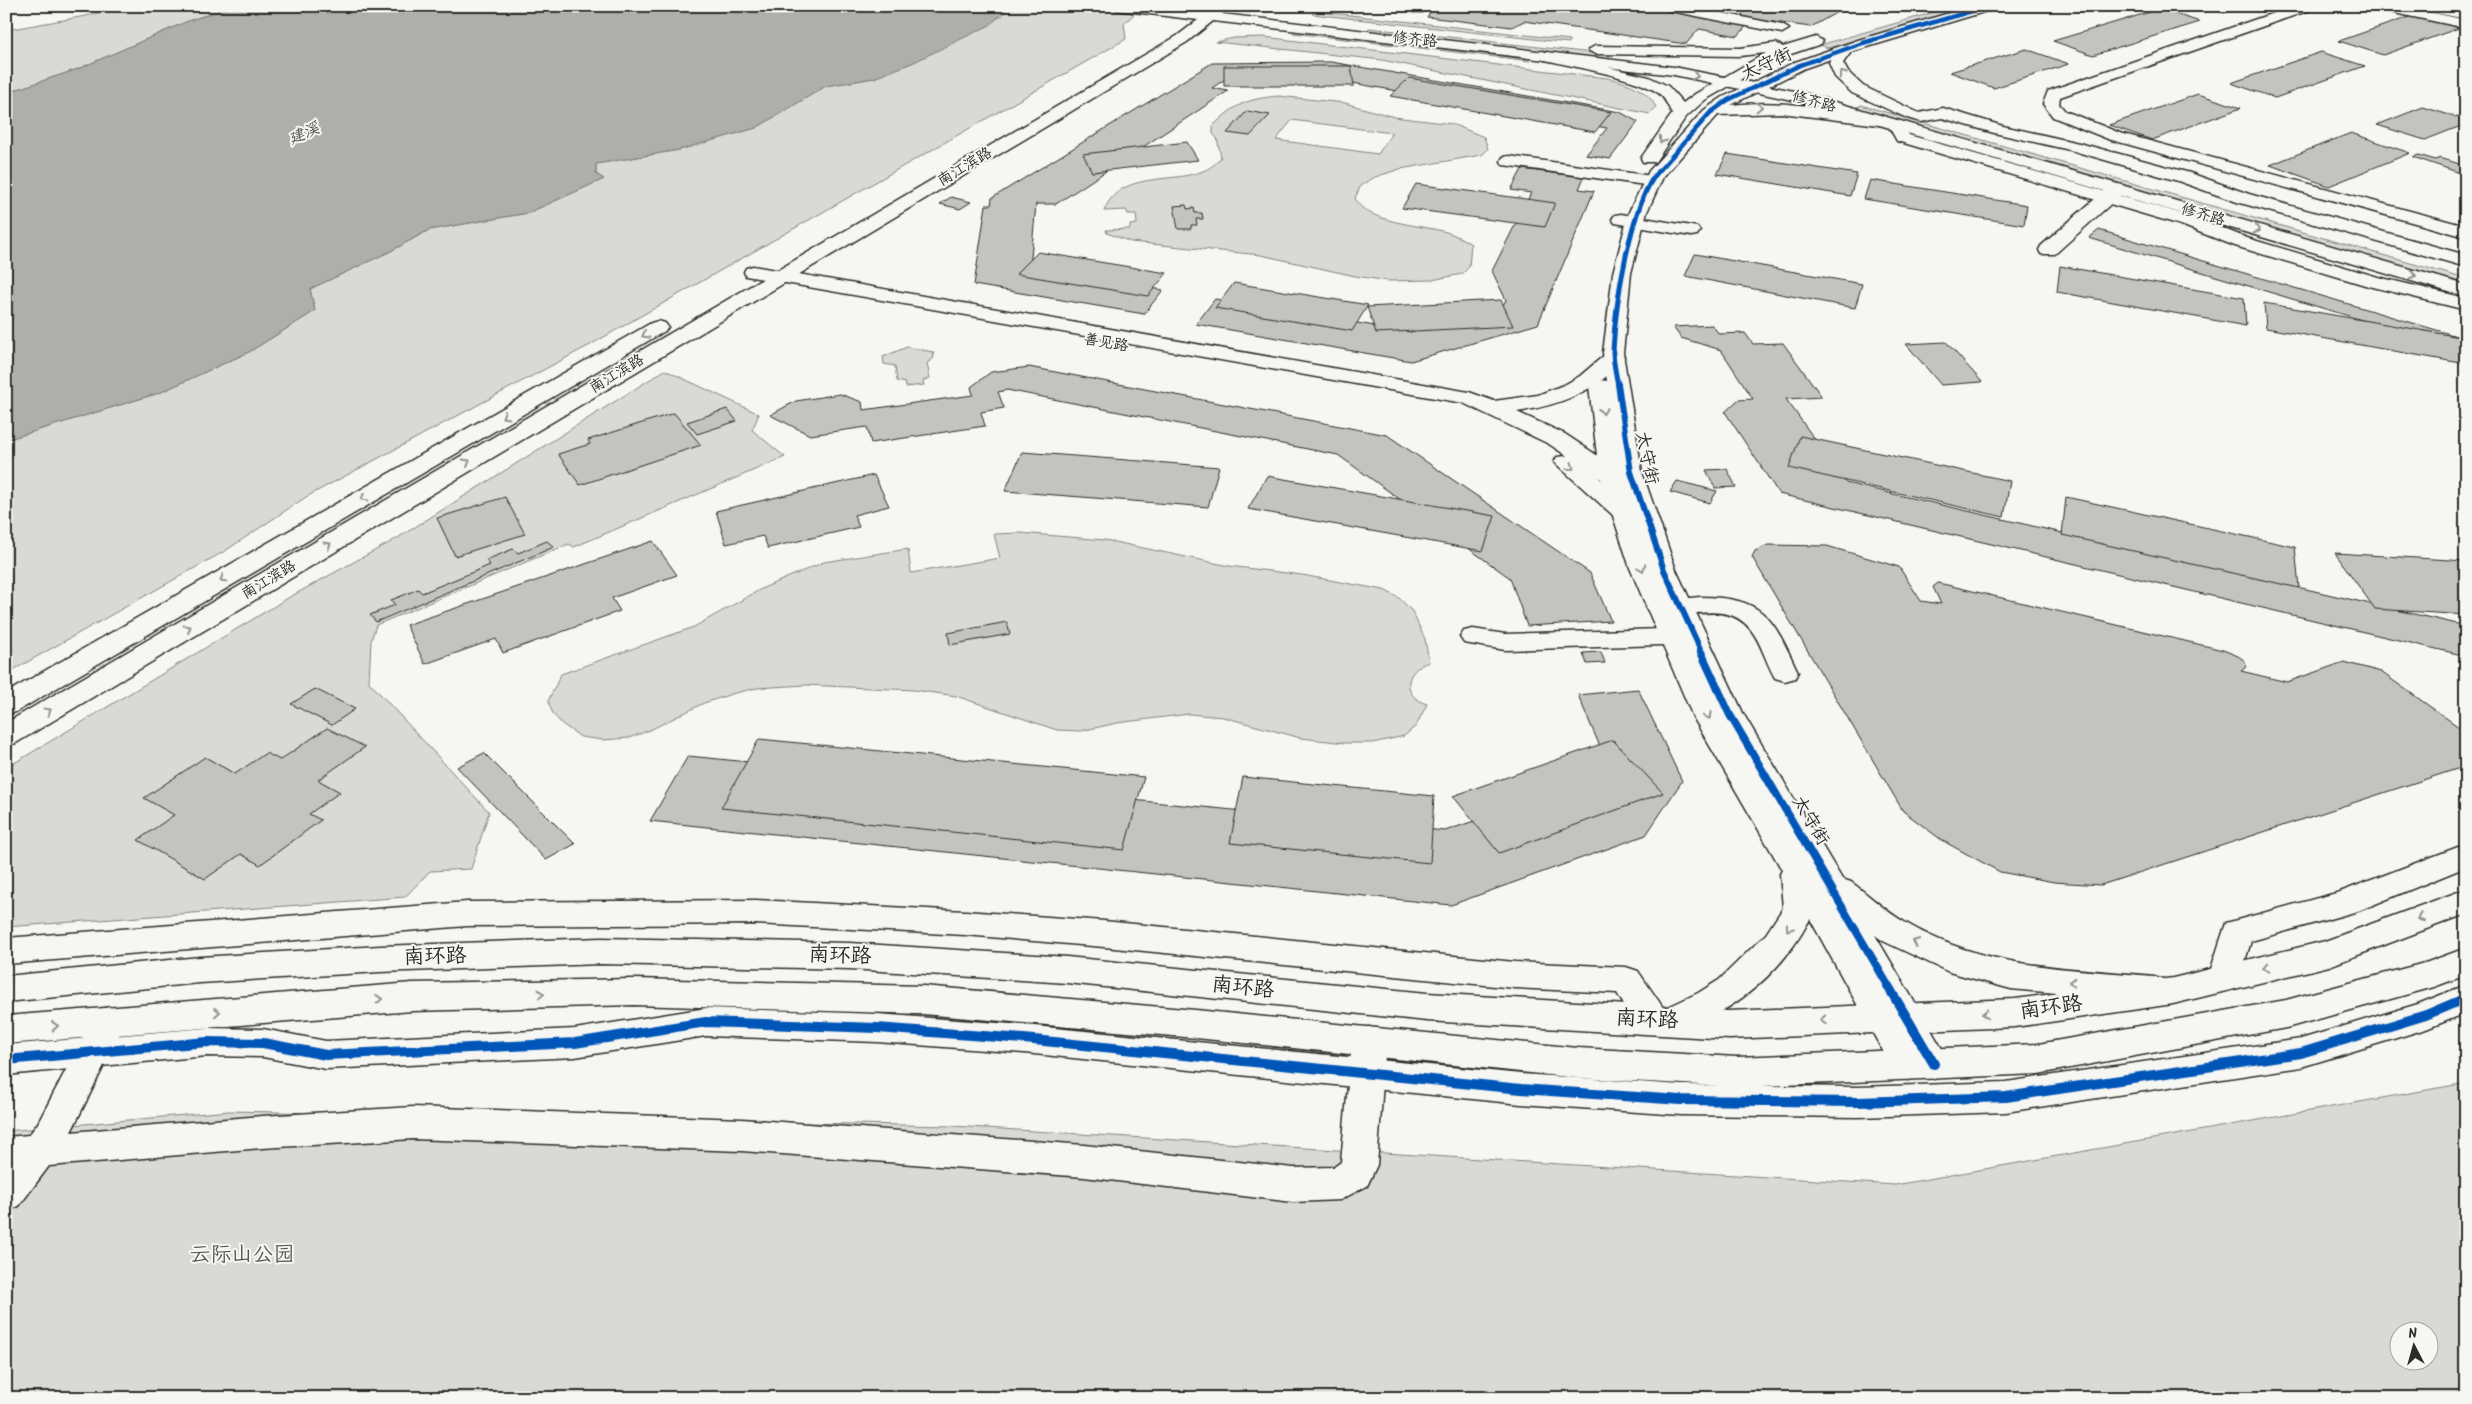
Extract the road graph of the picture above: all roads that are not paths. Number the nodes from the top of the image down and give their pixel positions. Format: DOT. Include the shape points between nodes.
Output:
graph roads {
  1 [pos="1117,6"];
  2 [pos="1666,6"];
  3 [pos="1935,6"];
  4 [pos="1989,6"];
  5 [pos="2308,6"];
  6 [pos="2380,6"];
  7 [pos="2421,6"];
  8 [pos="2445,6"];
  9 [pos="1210,10"];
  10 [pos="2466,10"];
  11 [pos="1738,12"];
  12 [pos="2466,15"];
  13 [pos="2466,24"];
  14 [pos="1782,29"];
  15 [pos="1822,39"];
  16 [pos="1595,50"];
  17 [pos="1845,50"];
  18 [pos="1542,55"];
  19 [pos="1748,81"];
  20 [pos="1710,113"];
  21 [pos="1680,114"];
  22 [pos="1917,116"];
  23 [pos="1878,120"];
  24 [pos="1509,160"];
  25 [pos="1644,180"];
  26 [pos="2112,193"];
  27 [pos="2380,208"];
  28 [pos="1628,220"];
  29 [pos="2356,230"];
  30 [pos="1691,231"];
  31 [pos="2466,232"];
  32 [pos="2048,250"];
  33 [pos="2466,261"];
  34 [pos="2466,273"];
  35 [pos="762,277"];
  36 [pos="2466,291"];
  37 [pos="2466,304"];
  38 [pos="1603,360"];
  39 [pos="1468,404"];
  40 [pos="1492,408"];
  41 [pos="1610,473"];
  42 [pos="1638,494"];
  43 [pos="1624,513"];
  44 [pos="1670,607"];
  45 [pos="1474,636"];
  46 [pos="1683,637"];
  47 [pos="1785,672"];
  48 [pos="6,705"];
  49 [pos="6,736"];
  50 [pos="2466,855"];
  51 [pos="1794,865"];
  52 [pos="1828,881"];
  53 [pos="2466,901"];
  54 [pos="6,951"];
  55 [pos="2466,961"];
  56 [pos="2224,978"];
  57 [pos="6,989"];
  58 [pos="2173,991"];
  59 [pos="2466,998"];
  60 [pos="1895,1018"];
  61 [pos="1662,1020"];
  62 [pos="108,1021"];
  63 [pos="6,1030"];
  64 [pos="93,1052"];
  65 [pos="1367,1058"];
  66 [pos="6,1060"];
  67 [pos="1921,1064"];
  68 [pos="23,1151"];
  69 [pos="6,1194"];
  1 -- 9 [label="street, 修齐路"];
  2 -- 11 [label="street"];
  3 -- 15 [label="street, 太守街"];
  4 -- 17 [label="street, 太守街"];
  5 -- 27 [label="street" via="2053,94 2050,104 2059,114 2114,136"];
  6 -- 13 [label="street"];
  7 -- 12 [label="street"];
  8 -- 10 [label="street"];
  9 -- 16 [label="street, 修齐路"];
  9 -- 18 [label="street, 修齐路"];
  9 -- 35 [label="street, 南江滨路" via="1182,39"];
  11 -- 14 [label="street"];
  15 -- 16 [label="street" via="1740,52"];
  15 -- 19 [label="street, 太守街" via="1771,56"];
  16 -- 19 [label="street, 修齐路" via="1685,62"];
  17 -- 19 [label="street, 太守街"];
  22 -- 17 [label="street, one-way" via="1849,84 1838,71 1836,63"];
  18 -- 19 [label="street, 修齐路, one-way"];
  18 -- 21 [label="street" via="1644,80 1663,90"];
  19 -- 20 [label="street, 太守街"];
  19 -- 21 [label="street, 太守街" via="1700,97"];
  19 -- 22 [label="street, 修齐路"];
  19 -- 23 [label="street, 修齐路"];
  20 -- 23 [label="street, one-way" via="1759,107 1789,108"];
  20 -- 25 [label="street, 太守街" via="1655,174"];
  21 -- 25 [label="street, 太守街, one-way" via="1641,169"];
  22 -- 29 [label="street" via="1943,113 2073,146"];
  22 -- 34 [label="street, 修齐路"];
  23 -- 26 [label="street, 修齐路" via="1896,125 1903,138"];
  24 -- 25 [label="street"];
  25 -- 28 [label="street, 太守街"];
  26 -- 32 [label="street"];
  26 -- 36 [label="street, 修齐路, one-way"];
  26 -- 37 [label="street" via="2250,245 2372,281"];
  27 -- 29 [label="street"];
  27 -- 31 [label="street"];
  28 -- 30 [label="street"];
  28 -- 38 [label="street, 太守街" via="1606,271"];
  29 -- 33 [label="street"];
  35 -- 39 [label="street, 善见路"];
  35 -- 48 [label="street, 南江滨路, one-way"];
  49 -- 35 [label="street, 南江滨路, one-way"];
  38 -- 39 [label="street" via="1581,365 1556,379 1525,390"];
  38 -- 40 [label="street" via="1580,386 1562,395"];
  38 -- 41 [label="street, 太守街, one-way"];
  38 -- 42 [label="street, 太守街"];
  39 -- 40 [label="street"];
  39 -- 43 [label="street, one-way" via="1556,455"];
  40 -- 41 [label="street" via="1557,439"];
  41 -- 42 [label="street"];
  41 -- 43 [label="street, 太守街"];
  42 -- 44 [label="street, 太守街" via="1664,570"];
  43 -- 44 [label="street, 太守街, one-way" via="1642,568"];
  44 -- 46 [label="street, 太守街"];
  44 -- 47 [label="street" via="1715,605 1736,608 1753,616 1762,626"];
  45 -- 46 [label="street" via="1505,642"];
  46 -- 51 [label="street, 太守街, one-way" via="1707,716"];
  46 -- 52 [label="street, 太守街"];
  50 -- 56 [label="street" via="2347,902 2237,932"];
  51 -- 60 [label="street, 太守街"];
  51 -- 61 [label="street, one-way" via="1800,906 1792,924 1756,968 1724,995"];
  58 -- 52 [label="street, one-way" via="2011,976 1961,963 1894,932"];
  52 -- 60 [label="street, 太守街"];
  53 -- 56 [label="street, 南环路, one-way" via="2329,953"];
  54 -- 61 [label="street" via="467,914 756,912 965,922 1515,975 1626,980"];
  55 -- 67 [label="street, 南环路" via="2434,974 2286,1014 2038,1059"];
  56 -- 58 [label="street, 南环路"];
  57 -- 61 [label="street, 南环路" via="228,968 601,951 850,956 1067,970 1427,1007"];
  58 -- 60 [label="street, 南环路, one-way" via="2016,1013"];
  59 -- 65 [label="street" via="2426,1015 2301,1053 2006,1097 1858,1102 1681,1100"];
  60 -- 61 [label="street, 南环路, one-way" via="1730,1025"];
  60 -- 67 [label="street, 太守街"];
  63 -- 62 [label="street, 南环路, one-way"];
  62 -- 64 [label="street"];
  62 -- 65 [label="street, 南环路, one-way" via="412,996 634,992 923,1000 1196,1024"];
  64 -- 65 [label="street" via="207,1042 254,1043 326,1055 575,1042 706,1022 877,1028"];
  64 -- 66 [label="street"];
  64 -- 68 [label="street" via="50,1134"];
  65 -- 67 [label="street, 南环路" via="1578,1063 1737,1072"];
  65 -- 68 [label="street" via="1359,1165 1354,1174 1340,1183 1292,1185 1084,1162 742,1135 413,1122"];
  68 -- 69 [label="street"];
}
